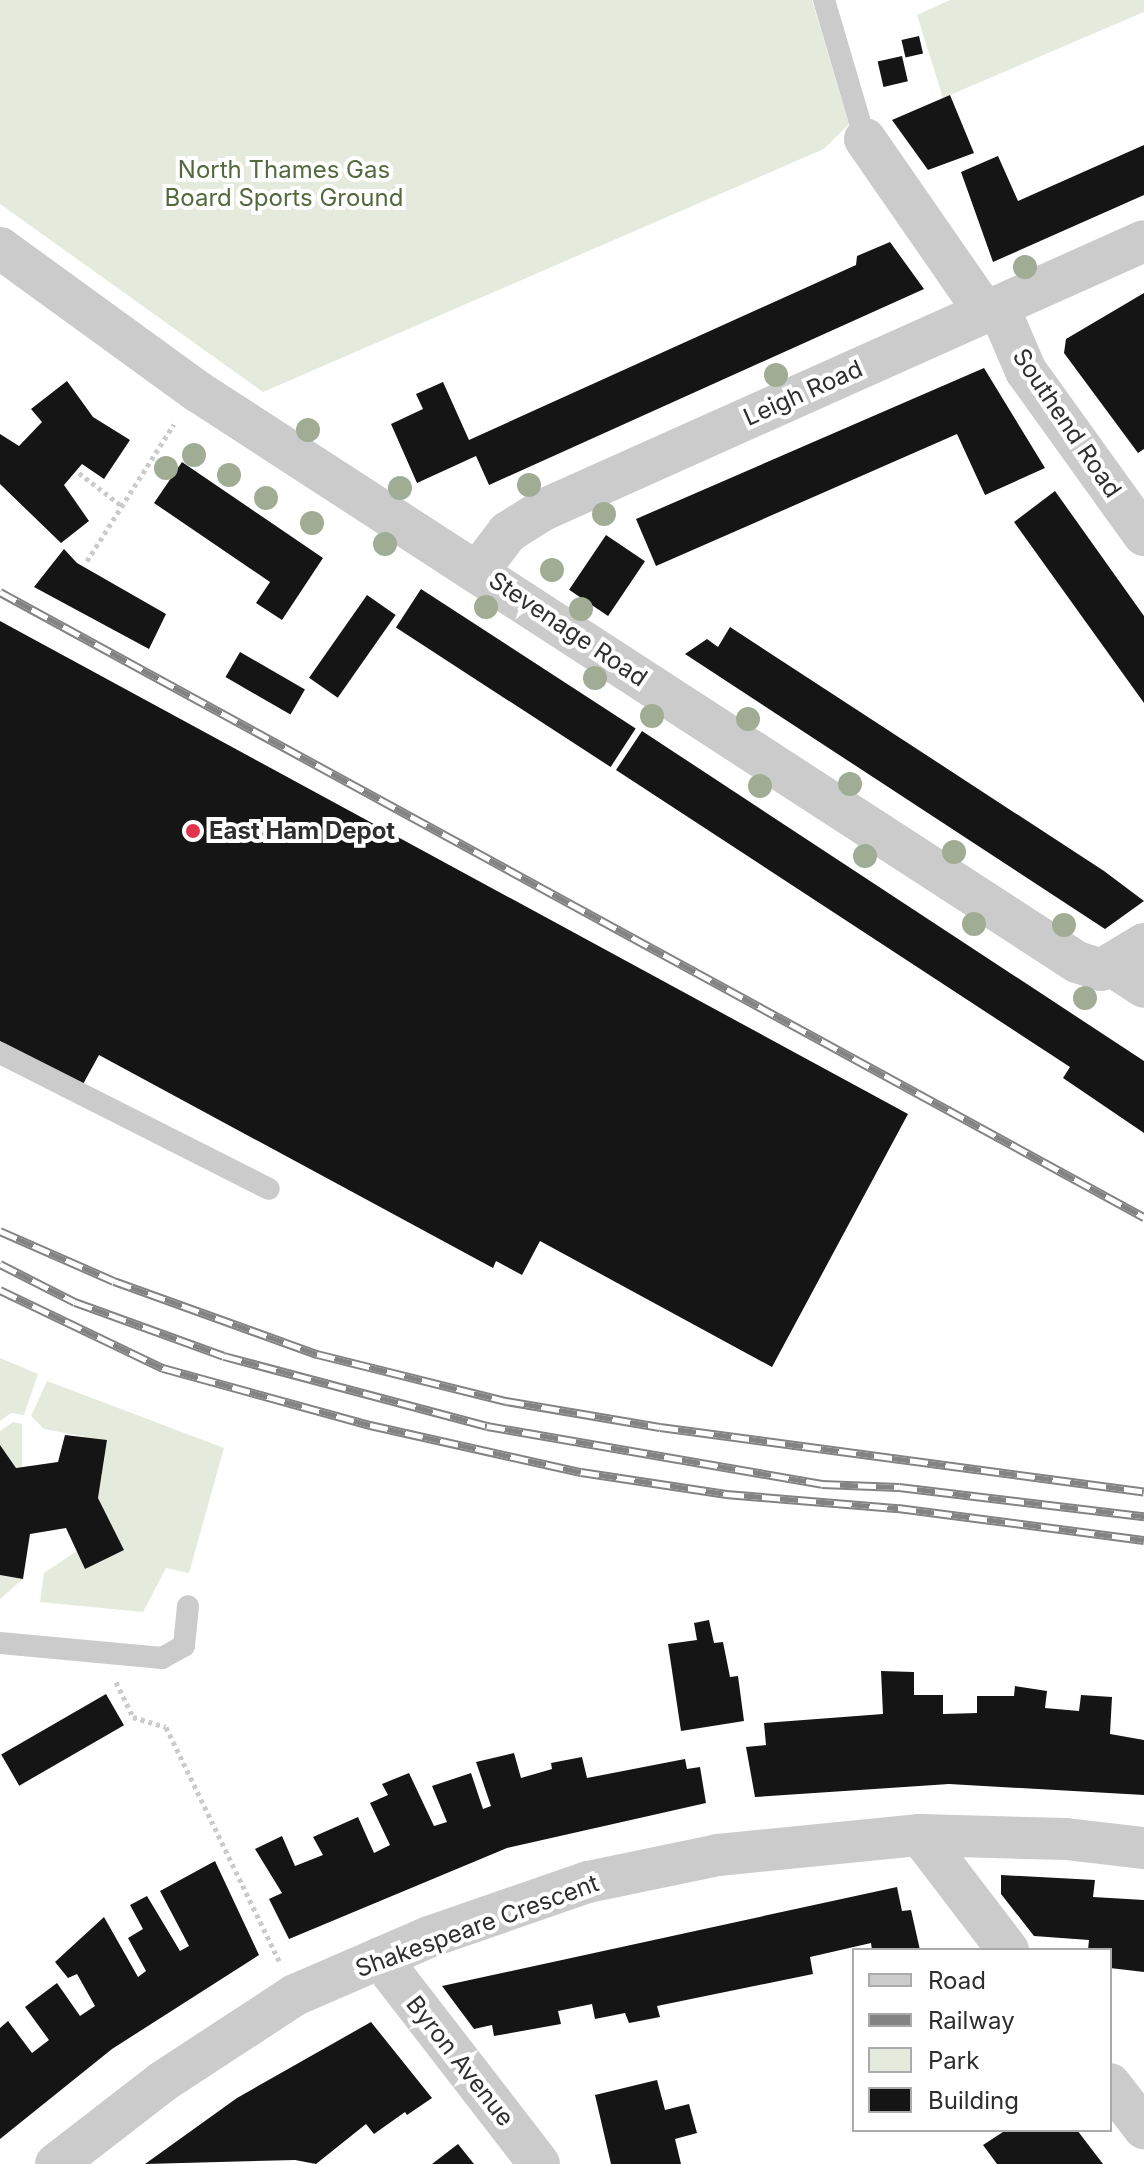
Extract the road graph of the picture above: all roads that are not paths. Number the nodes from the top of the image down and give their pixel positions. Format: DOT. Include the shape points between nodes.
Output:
graph roads {
  1 [pos="824,0"];
  2 [pos="865,139"];
  3 [pos="1144,241"];
  4 [pos="0,248"];
  5 [pos="992,309"];
  6 [pos="1144,535"];
  7 [pos="479,570"];
  8 [pos="1133,966"];
  9 [pos="0,1053"];
  10 [pos="269,1189"];
  11 [pos="188,1606"];
  12 [pos="0,1643"];
  13 [pos="920,1835"];
  14 [pos="1144,1848"];
  15 [pos="1006,1948"];
  16 [pos="380,1958"];
  17 [pos="1112,2087"];
  18 [pos="1144,2128"];
  19 [pos="56,2164"];
  20 [pos="539,2164"];
  1 -- 2 [label="lane"];
  2 -- 5 [label="street, Southend Road"];
  3 -- 5 [label="street, Leigh Road"];
  4 -- 7 [label="street, Stevenage Road" via="197,391"];
  5 -- 6 [label="street, Southend Road" via="1026,371"];
  5 -- 7 [label="street, Leigh Road" via="543,510 508,532"];
  7 -- 8 [label="street, Stevenage Road" via="1077,962 1090,969"];
  9 -- 10 [label="lane"];
  11 -- 12 [label="lane" via="184,1646 162,1658"];
  13 -- 14 [label="street, Shakespeare Crescent" via="1066,1839"];
  13 -- 15 [label="street"];
  13 -- 16 [label="street, Shakespeare Crescent" via="718,1855 588,1882"];
  16 -- 19 [label="street, Shakespeare Crescent" via="295,1995 162,2082"];
  16 -- 20 [label="street, Byron Avenue"];
  17 -- 18 [label="street"];
}
